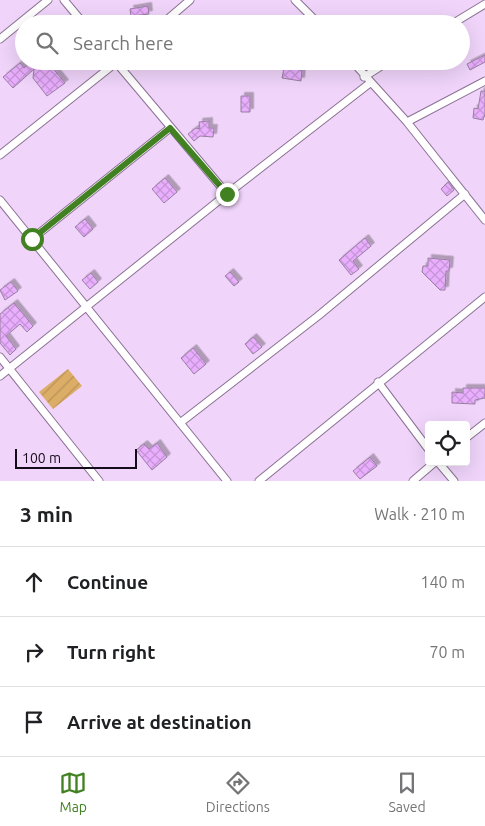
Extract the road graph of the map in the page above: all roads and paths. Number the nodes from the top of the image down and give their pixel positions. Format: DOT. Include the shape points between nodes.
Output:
graph roads {
  1 [pos="48,0"];
  2 [pos="64,0"];
  3 [pos="190,0"];
  4 [pos="295,0"];
  5 [pos="485,4"];
  6 [pos="30,15"];
  7 [pos="76,15"];
  8 [pos="172,15"];
  9 [pos="310,15"];
  10 [pos="467,15"];
  11 [pos="15,27"];
  12 [pos="0,39"];
  13 [pos="107,70"];
  14 [pos="123,70"];
  15 [pos="359,70"];
  16 [pos="375,70"];
  17 [pos="364,77"];
  18 [pos="485,81"];
  19 [pos="370,83"];
  20 [pos="406,122"];
  21 [pos="170,128"];
  22 [pos="0,155"];
  23 [pos="227,194"];
  24 [pos="464,194"];
  25 [pos="0,200"];
  26 [pos="485,220"];
  27 [pos="32,239"];
  28 [pos="485,297"];
  29 [pos="86,307"];
  30 [pos="0,357"];
  31 [pos="10,368"];
  32 [pos="0,376"];
  33 [pos="378,382"];
  34 [pos="485,423"];
  35 [pos="180,424"];
  36 [pos="470,435"];
  37 [pos="425,445"];
  38 [pos="431,466"];
  39 [pos="440,466"];
  40 [pos="99,481"];
  41 [pos="226,481"];
  42 [pos="259,481"];
  43 [pos="413,481"];
  44 [pos="454,481"];
  1 -- 6 [label="street"];
  2 -- 7 [label="street"];
  3 -- 8 [label="street"];
  4 -- 9 [label="street"];
  5 -- 10 [label="street"];
  11 -- 12 [label="street"];
  13 -- 22 [label="street"];
  14 -- 21 [label="street"];
  15 -- 17 [label="street"];
  16 -- 17 [label="street"];
  17 -- 19 [label="street"];
  18 -- 20 [label="street"];
  19 -- 20 [label="street"];
  19 -- 23 [label="street"];
  20 -- 24 [label="street"];
  21 -- 23 [label="street"];
  21 -- 27 [label="street"];
  23 -- 29 [label="street"];
  24 -- 26 [label="street"];
  24 -- 35 [label="street" via="318,316"];
  25 -- 27 [label="street"];
  27 -- 29 [label="street"];
  28 -- 33 [label="street"];
  29 -- 31 [label="street"];
  29 -- 35 [label="street"];
  30 -- 31 [label="street"];
  31 -- 32 [label="street"];
  31 -- 40 [label="street"];
  33 -- 37 [label="street"];
  33 -- 42 [label="street"];
  34 -- 36 [label="street"];
  35 -- 41 [label="street"];
  38 -- 43 [label="street"];
  39 -- 44 [label="street"];
}
